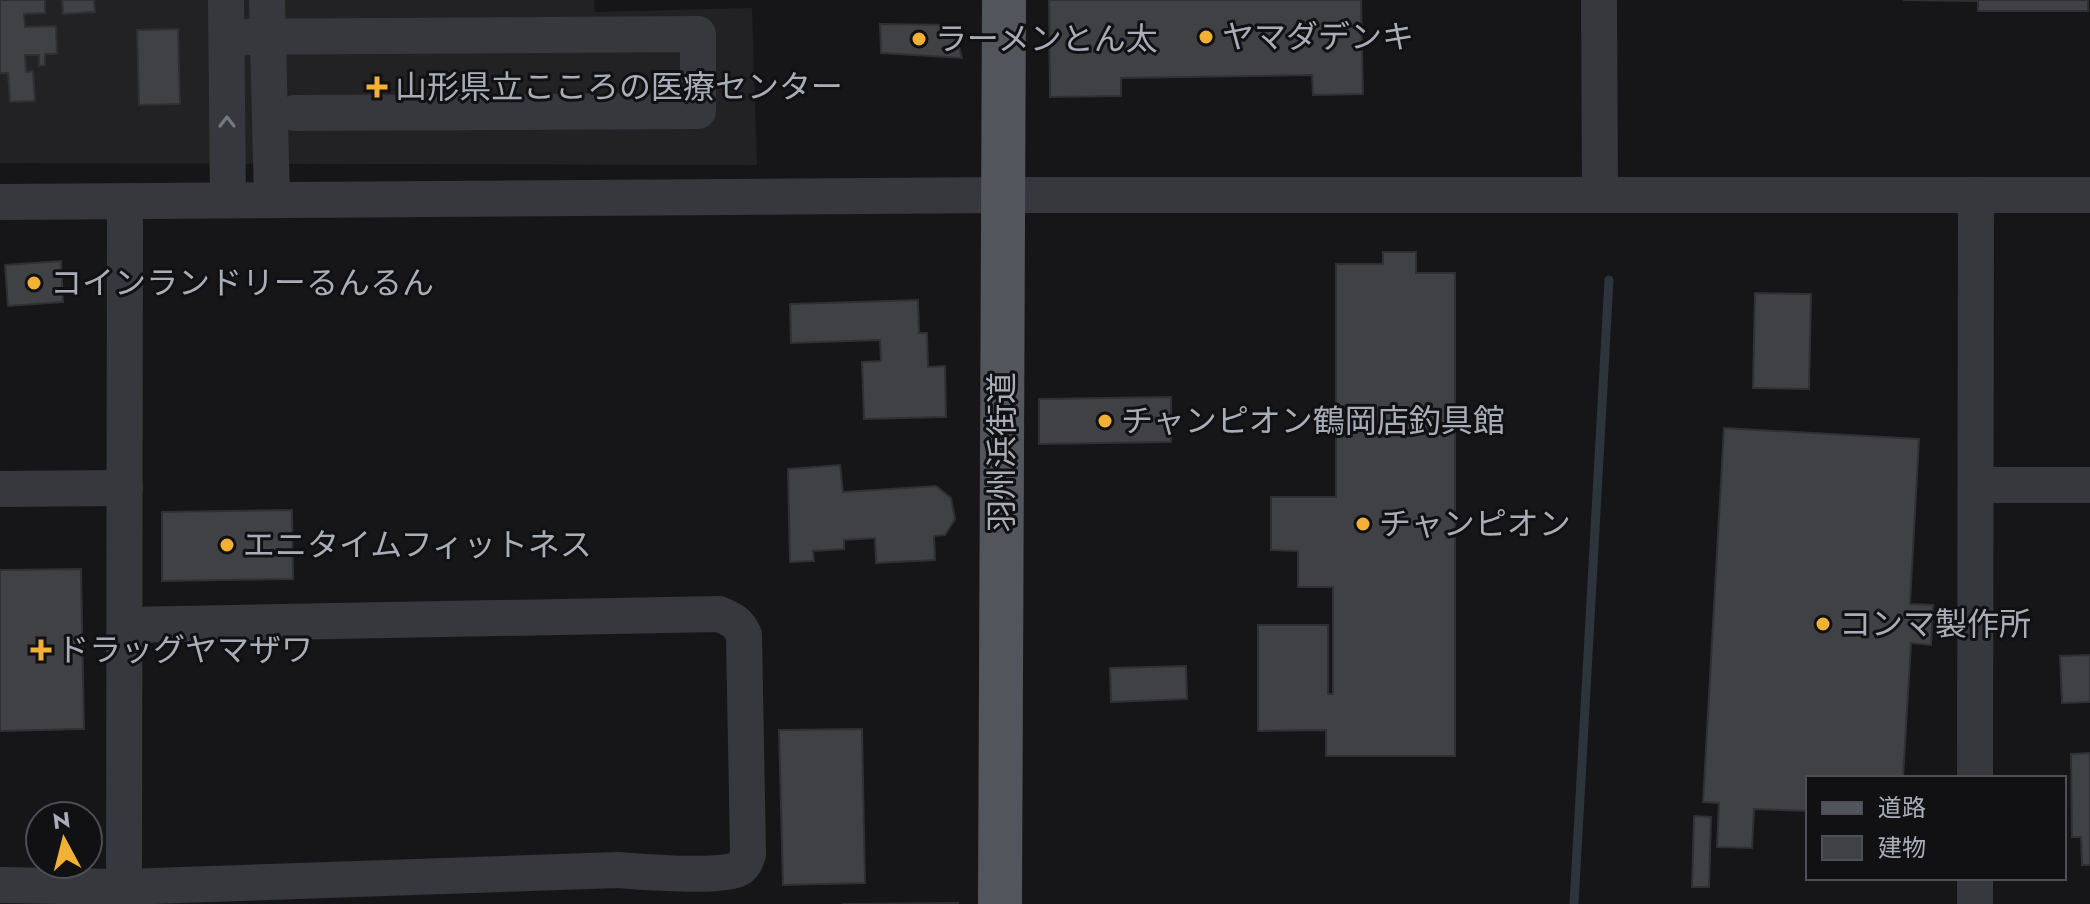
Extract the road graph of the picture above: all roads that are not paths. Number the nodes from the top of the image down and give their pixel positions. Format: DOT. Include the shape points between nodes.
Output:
graph roads {
  1 [pos="226,0"];
  2 [pos="267,0"];
  3 [pos="1004,0"];
  4 [pos="1599,0"];
  5 [pos="268,36"];
  6 [pos="227,37"];
  7 [pos="295,113"];
  8 [pos="1600,194"];
  9 [pos="1003,195"];
  10 [pos="1976,195"];
  11 [pos="2090,195"];
  12 [pos="228,200"];
  13 [pos="272,200"];
  14 [pos="125,201"];
  15 [pos="0,202"];
  16 [pos="1976,485"];
  17 [pos="2090,485"];
  18 [pos="125,488"];
  19 [pos="0,489"];
  20 [pos="125,625"];
  21 [pos="1975,776"];
  22 [pos="1975,880"];
  23 [pos="0,885"];
  24 [pos="479,889"];
  25 [pos="652,889"];
  26 [pos="124,895"];
  27 [pos="1000,904"];
  28 [pos="1975,904"];
  1 -- 6 [label="street"];
  2 -- 5 [label="street"];
  3 -- 9 [label="main road, 羽州浜街道"];
  4 -- 8 [label="street"];
  5 -- 6 [label="street"];
  5 -- 7 [label="street" via="698,34 698,111"];
  5 -- 13 [label="street"];
  12 -- 6 [label="street, one-way"];
  8 -- 9 [label="street"];
  8 -- 10 [label="street"];
  9 -- 13 [label="street"];
  9 -- 27 [label="main road, 羽州浜街道"];
  10 -- 11 [label="street"];
  10 -- 16 [label="street"];
  12 -- 13 [label="street"];
  12 -- 14 [label="street"];
  14 -- 15 [label="street"];
  14 -- 18 [label="street"];
  16 -- 17 [label="street"];
  16 -- 21 [label="street"];
  18 -- 19 [label="street"];
  18 -- 20 [label="street"];
  20 -- 25 [label="street" via="719,614 731,618 744,635 746,861 735,871"];
  20 -- 26 [label="street"];
  22 -- 28 [label="street"];
  23 -- 26 [label="street"];
  24 -- 25 [label="street" via="618,870"];
  24 -- 26 [label="street"];
}
